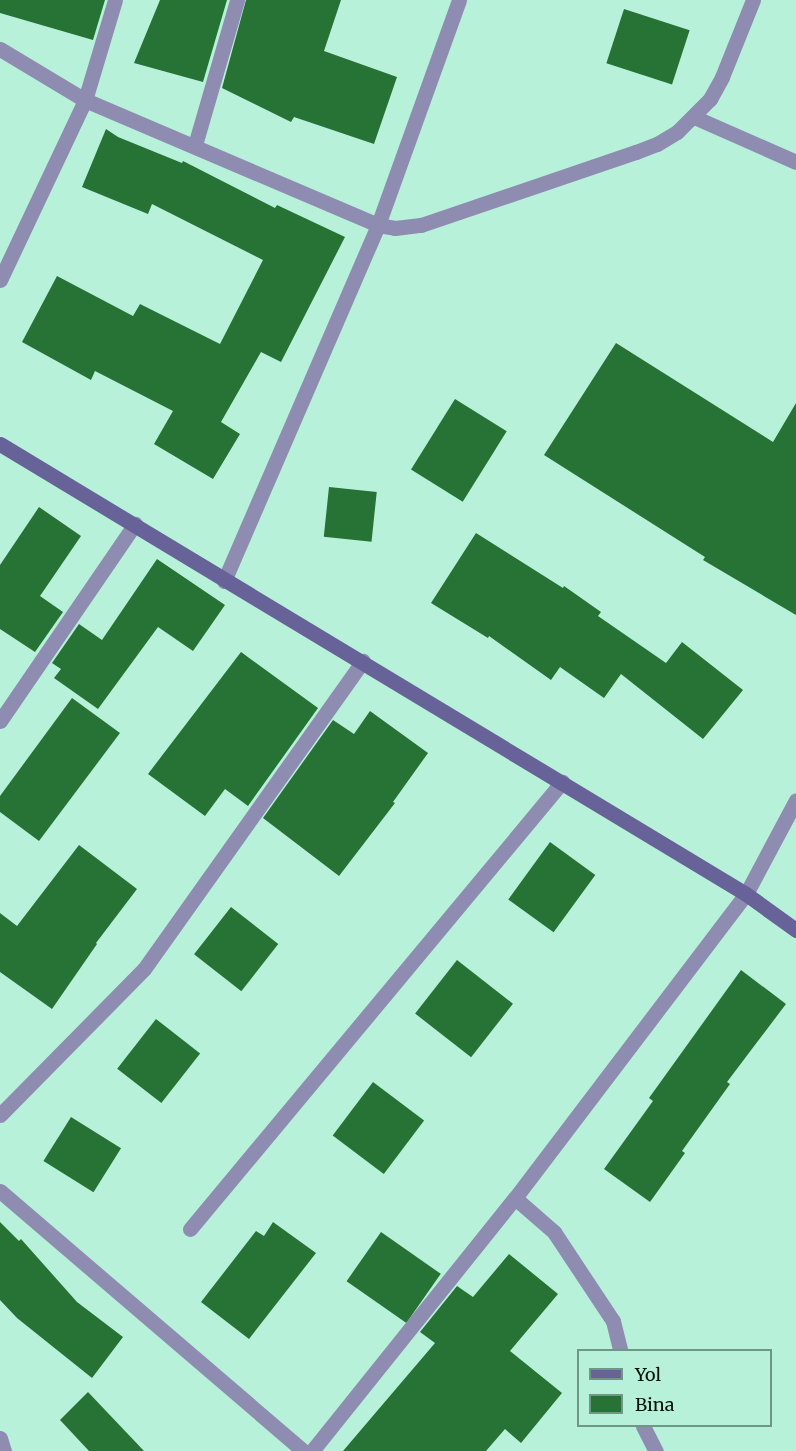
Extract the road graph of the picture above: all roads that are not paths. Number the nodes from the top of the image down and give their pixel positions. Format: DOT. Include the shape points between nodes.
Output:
graph roads {
  1 [pos="115,0"];
  2 [pos="237,0"];
  3 [pos="459,0"];
  4 [pos="753,0"];
  5 [pos="0,49"];
  6 [pos="85,100"];
  7 [pos="694,117"];
  8 [pos="195,145"];
  9 [pos="796,162"];
  10 [pos="378,225"];
  11 [pos="0,280"];
  12 [pos="0,444"];
  13 [pos="135,524"];
  14 [pos="224,581"];
  15 [pos="363,661"];
  16 [pos="0,722"];
  17 [pos="562,782"];
  18 [pos="796,800"];
  19 [pos="746,894"];
  20 [pos="796,930"];
  21 [pos="0,1115"];
  22 [pos="0,1191"];
  23 [pos="515,1198"];
  24 [pos="190,1229"];
  25 [pos="620,1349"];
  26 [pos="644,1427"];
  27 [pos="0,1438"];
  28 [pos="4,1451"];
  29 [pos="303,1451"];
  30 [pos="312,1451"];
  31 [pos="656,1451"];
  1 -- 6 [label="street"];
  2 -- 8 [label="street"];
  3 -- 10 [label="street"];
  4 -- 7 [label="street" via="722,77"];
  5 -- 6 [label="street"];
  6 -- 8 [label="street"];
  6 -- 11 [label="street"];
  7 -- 9 [label="street"];
  7 -- 10 [label="street" via="657,144 636,152 421,225"];
  8 -- 10 [label="street"];
  10 -- 14 [label="street"];
  12 -- 13 [label="street"];
  13 -- 14 [label="street"];
  13 -- 16 [label="street"];
  14 -- 15 [label="street"];
  15 -- 17 [label="street"];
  15 -- 21 [label="street" via="144,969"];
  17 -- 19 [label="street"];
  17 -- 24 [label="street"];
  18 -- 19 [label="street"];
  19 -- 20 [label="street"];
  19 -- 23 [label="street"];
  22 -- 29 [label="street"];
  23 -- 25 [label="street" via="554,1232 613,1321"];
  23 -- 30 [label="street"];
  26 -- 31 [label="street"];
  27 -- 28 [label="street"];
}
